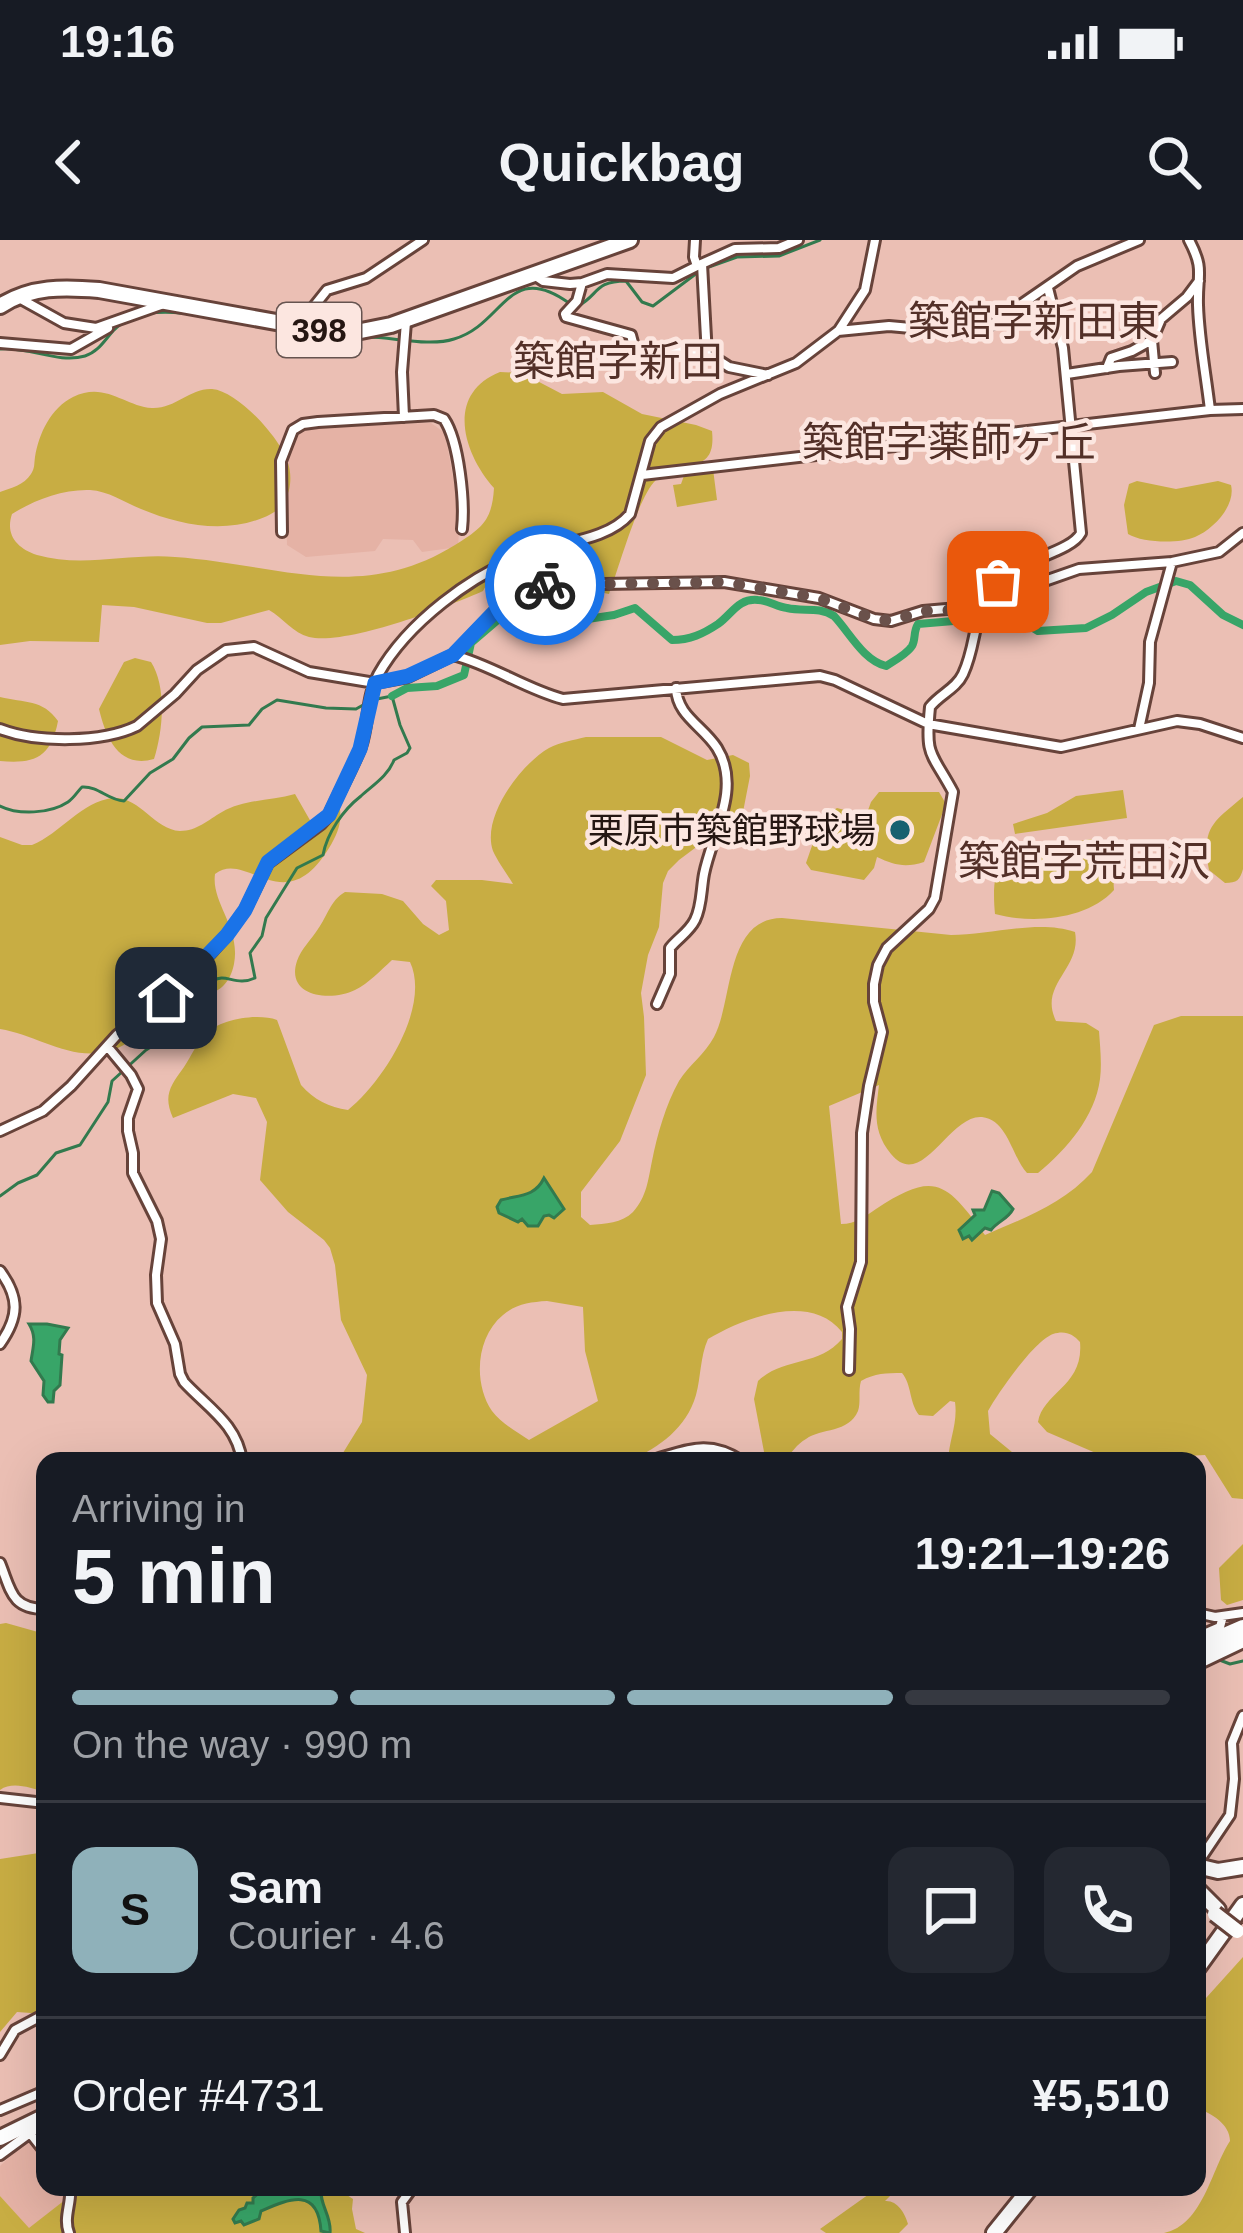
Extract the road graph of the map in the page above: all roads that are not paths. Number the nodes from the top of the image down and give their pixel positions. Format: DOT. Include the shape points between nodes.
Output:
graph roads {
  1 [pos="423,240"];
  2 [pos="629,240"];
  3 [pos="695,240"];
  4 [pos="798,240"];
  5 [pos="875,240"];
  6 [pos="1139,240"];
  7 [pos="1190,240"];
  8 [pos="701,267"];
  9 [pos="536,271"];
  10 [pos="1200,280"];
  11 [pos="582,284"];
  12 [pos="1048,288"];
  13 [pos="17,296"];
  14 [pos="168,302"];
  15 [pos="0,305"];
  16 [pos="118,320"];
  17 [pos="298,326"];
  18 [pos="838,331"];
  19 [pos="405,332"];
  20 [pos="1152,340"];
  21 [pos="0,343"];
  22 [pos="706,356"];
  23 [pos="1172,362"];
  24 [pos="1107,368"];
  25 [pos="1154,368"];
  26 [pos="1066,374"];
  27 [pos="769,376"];
  28 [pos="1243,409"];
  29 [pos="1210,410"];
  30 [pos="404,416"];
  31 [pos="1072,426"];
  32 [pos="642,475"];
  33 [pos="462,529"];
  34 [pos="282,532"];
  35 [pos="1243,533"];
  36 [pos="1172,562"];
  37 [pos="981,608"];
  38 [pos="457,656"];
  39 [pos="375,683"];
  40 [pos="676,688"];
  41 [pos="928,724"];
  42 [pos="0,729"];
  43 [pos="1139,729"];
  44 [pos="1243,738"];
  45 [pos="657,1004"];
  46 [pos="107,1046"];
  47 [pos="0,1131"];
  48 [pos="0,1271"];
  49 [pos="0,1344"];
  50 [pos="849,1370"];
  51 [pos="240,1452"];
  52 [pos="681,1452"];
  53 [pos="728,1452"];
  54 [pos="0,1563"];
  55 [pos="36,1608"];
  56 [pos="1243,1613"];
  57 [pos="1206,1616"];
  58 [pos="1223,1616"];
  59 [pos="1243,1634"];
  60 [pos="1206,1644"];
  61 [pos="1206,1650"];
  62 [pos="1243,1715"];
  63 [pos="0,1798"];
  64 [pos="36,1802"];
  65 [pos="1206,1852"];
  66 [pos="1206,1866"];
  67 [pos="1243,1867"];
  68 [pos="1243,1896"];
  69 [pos="1206,1902"];
  70 [pos="1240,1922"];
  71 [pos="1206,1947"];
  72 [pos="1206,1959"];
  73 [pos="36,2019"];
  74 [pos="0,2055"];
  75 [pos="36,2095"];
  76 [pos="0,2110"];
  77 [pos="36,2116"];
  78 [pos="36,2130"];
  79 [pos="30,2133"];
  80 [pos="0,2134"];
  81 [pos="36,2141"];
  82 [pos="0,2156"];
  83 [pos="71,2196"];
  84 [pos="406,2196"];
  85 [pos="1024,2196"];
  86 [pos="69,2233"];
  87 [pos="405,2233"];
  88 [pos="994,2233"];
  1 -- 17 [label="street" via="366,278 327,290"];
  2 -- 9 [label="highway, 398"];
  3 -- 8 [label="street"];
  4 -- 8 [label="street" via="735,249"];
  5 -- 18 [label="street" via="865,290"];
  6 -- 12 [label="street"];
  7 -- 10 [label="street"];
  8 -- 11 [label="street" via="673,278 607,274"];
  8 -- 22 [label="street"];
  9 -- 11 [label="street" via="543,280"];
  9 -- 19 [label="highway, 398"];
  10 -- 20 [label="street" via="1161,319"];
  10 -- 29 [label="street"];
  11 -- 22 [label="street" via="565,314 570,320 632,335 636,354"];
  12 -- 18 [label="street" via="966,333"];
  12 -- 26 [label="street"];
  13 -- 14 [label="highway, 398" via="74,288"];
  13 -- 15 [label="highway, 398"];
  13 -- 16 [label="street" via="80,327"];
  14 -- 16 [label="street"];
  14 -- 17 [label="highway, 398"];
  16 -- 21 [label="street" via="71,349"];
  17 -- 19 [label="highway, 398"];
  18 -- 27 [label="street"];
  19 -- 30 [label="street"];
  20 -- 24 [label="street"];
  20 -- 25 [label="street"];
  22 -- 27 [label="street"];
  23 -- 25 [label="street"];
  24 -- 25 [label="street"];
  24 -- 26 [label="street"];
  26 -- 31 [label="street"];
  27 -- 32 [label="street" via="661,427"];
  28 -- 29 [label="street"];
  29 -- 31 [label="street"];
  30 -- 33 [label="street" via="434,415 449,424"];
  30 -- 34 [label="street" via="292,430 282,457"];
  31 -- 32 [label="street"];
  31 -- 37 [label="street" via="1079,540 1012,569"];
  32 -- 39 [label="street" via="622,523 523,555 437,605"];
  35 -- 36 [label="street" via="1219,553"];
  36 -- 37 [label="street" via="1079,568"];
  36 -- 43 [label="street" via="1150,642"];
  37 -- 38 [label="street" via="883,621 819,598 724,582 550,584 504,602"];
  37 -- 41 [label="street" via="967,667 930,707"];
  38 -- 39 [label="street"];
  38 -- 40 [label="street" via="563,699"];
  39 -- 42 [label="street" via="310,672 241,646 211,659 123,732 34,738"];
  39 -- 46 [label="street" via="360,749 329,815 268,862 245,910 182,985"];
  40 -- 41 [label="street" via="820,676"];
  40 -- 45 [label="street" via="679,706 720,753 725,796 698,913 670,948"];
  41 -- 43 [label="street" via="1061,747"];
  41 -- 50 [label="street" via="929,754 953,792 929,909 878,965 874,1002 882,1032 860,1148"];
  43 -- 44 [label="street" via="1189,721"];
  46 -- 47 [label="street" via="43,1112"];
  46 -- 51 [label="street" via="138,1089 128,1118 134,1173 158,1221 157,1303 180,1374 230,1426"];
  48 -- 49 [label="street" via="15,1299"];
  52 -- 53 [label="street"];
  54 -- 55 [label="street" via="18,1603"];
  56 -- 58 [label="street"];
  57 -- 58 [label="street"];
  58 -- 60 [label="street"];
  59 -- 61 [label="highway"];
  62 -- 65 [label="street" via="1231,1748 1230,1815"];
  63 -- 64 [label="street"];
  66 -- 67 [label="highway"];
  68 -- 71 [label="highway"];
  69 -- 70 [label="highway, bridge"];
  70 -- 72 [label="highway"];
  73 -- 74 [label="street" via="15,2030"];
  75 -- 76 [label="street"];
  77 -- 80 [label="highway"];
  78 -- 79 [label="street"];
  79 -- 81 [label="street"];
  79 -- 82 [label="street"];
  83 -- 86 [label="street"];
  84 -- 87 [label="street"];
  85 -- 88 [label="highway"];
}
